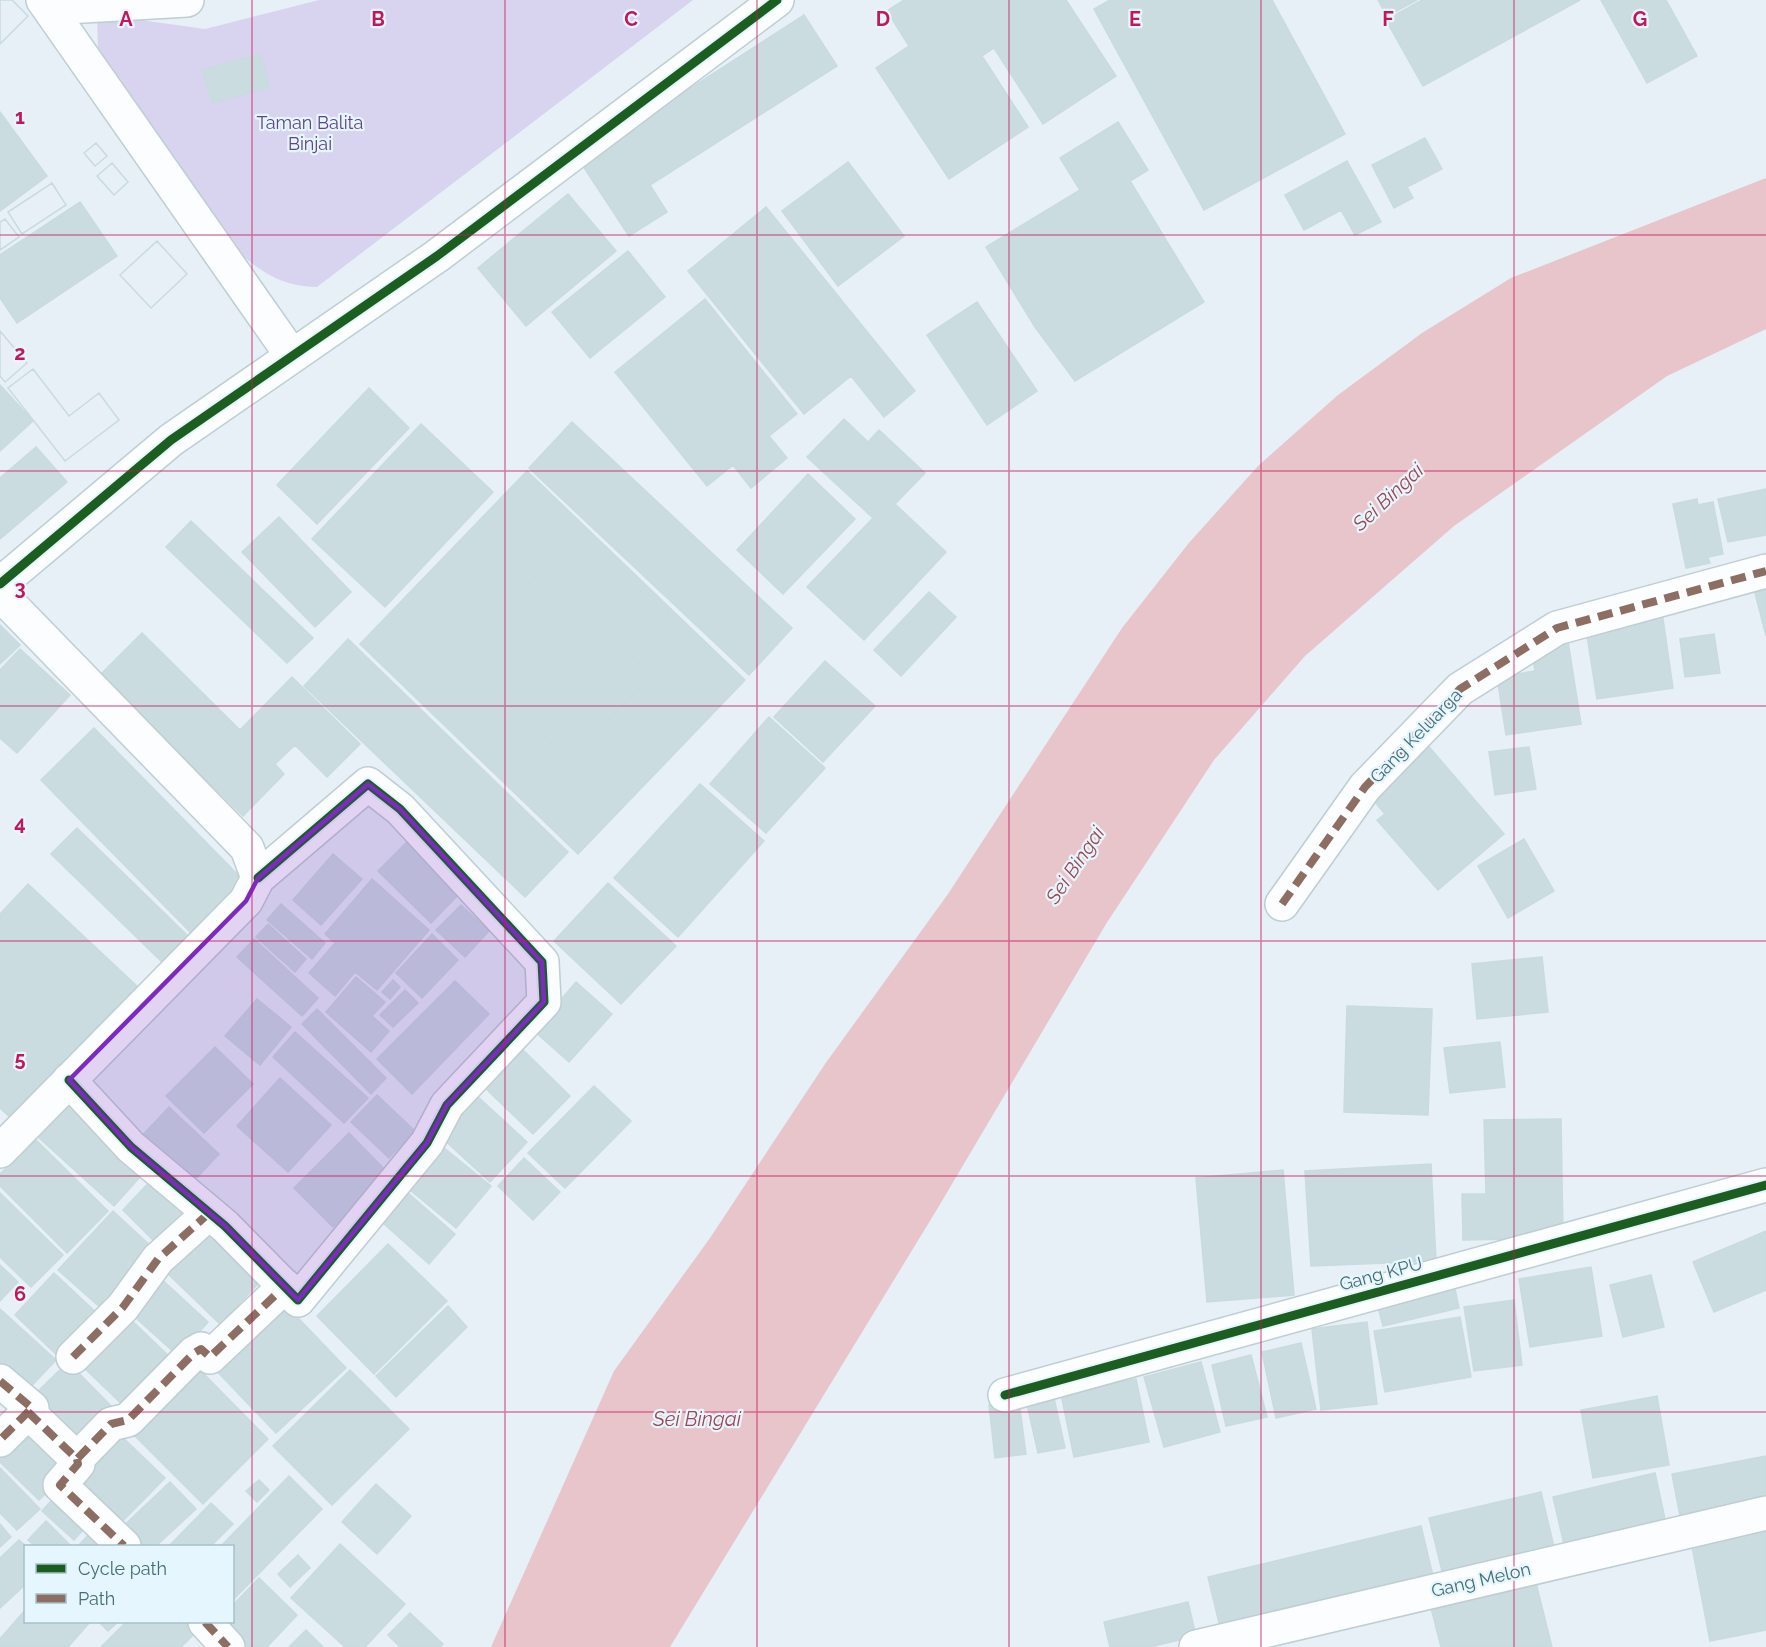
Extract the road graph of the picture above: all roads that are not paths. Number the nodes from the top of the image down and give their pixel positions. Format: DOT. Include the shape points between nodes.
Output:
graph roads {
  1 [pos="187,0"];
  2 [pos="777,0"];
  3 [pos="46,4"];
  4 [pos="292,356"];
  5 [pos="1766,571"];
  6 [pos="0,585"];
  7 [pos="0,594"];
  8 [pos="258,878"];
  9 [pos="1281,904"];
  10 [pos="69,1080"];
  11 [pos="0,1151"];
  12 [pos="1766,1185"];
  13 [pos="209,1213"];
  14 [pos="285,1286"];
  15 [pos="74,1357"];
  16 [pos="0,1381"];
  17 [pos="1005,1395"];
  18 [pos="28,1412"];
  19 [pos="0,1440"];
  20 [pos="77,1459"];
  21 [pos="1766,1513"];
  22 [pos="122,1545"];
  23 [pos="206,1623"];
  24 [pos="228,1647"];
  25 [pos="1196,1647"];
  1 -- 3 [label="street"];
  2 -- 4 [label="street" via="437,256"];
  3 -- 4 [label="street"];
  4 -- 6 [label="street" via="171,440"];
  5 -- 9 [label="street, Gang Keluarga" via="1557,628 1460,689 1365,787"];
  7 -- 8 [label="street" via="247,848"];
  8 -- 10 [label="street" via="246,901"];
  8 -- 14 [label="street" via="368,784 400,809 542,962 544,1002 447,1105 427,1143 298,1300"];
  10 -- 11 [label="street"];
  10 -- 13 [label="street" via="131,1147"];
  12 -- 17 [label="street, Gang KPU"];
  13 -- 14 [label="street"];
  13 -- 15 [label="street" via="158,1259 123,1307"];
  14 -- 20 [label="street" via="210,1357 201,1349 194,1353 128,1420 111,1424"];
  16 -- 18 [label="street" via="32,1408"];
  18 -- 19 [label="street"];
  18 -- 20 [label="street"];
  20 -- 22 [label="street" via="78,1464 60,1485"];
  21 -- 25 [label="street, Gang Melon"];
  23 -- 24 [label="street"];
}
